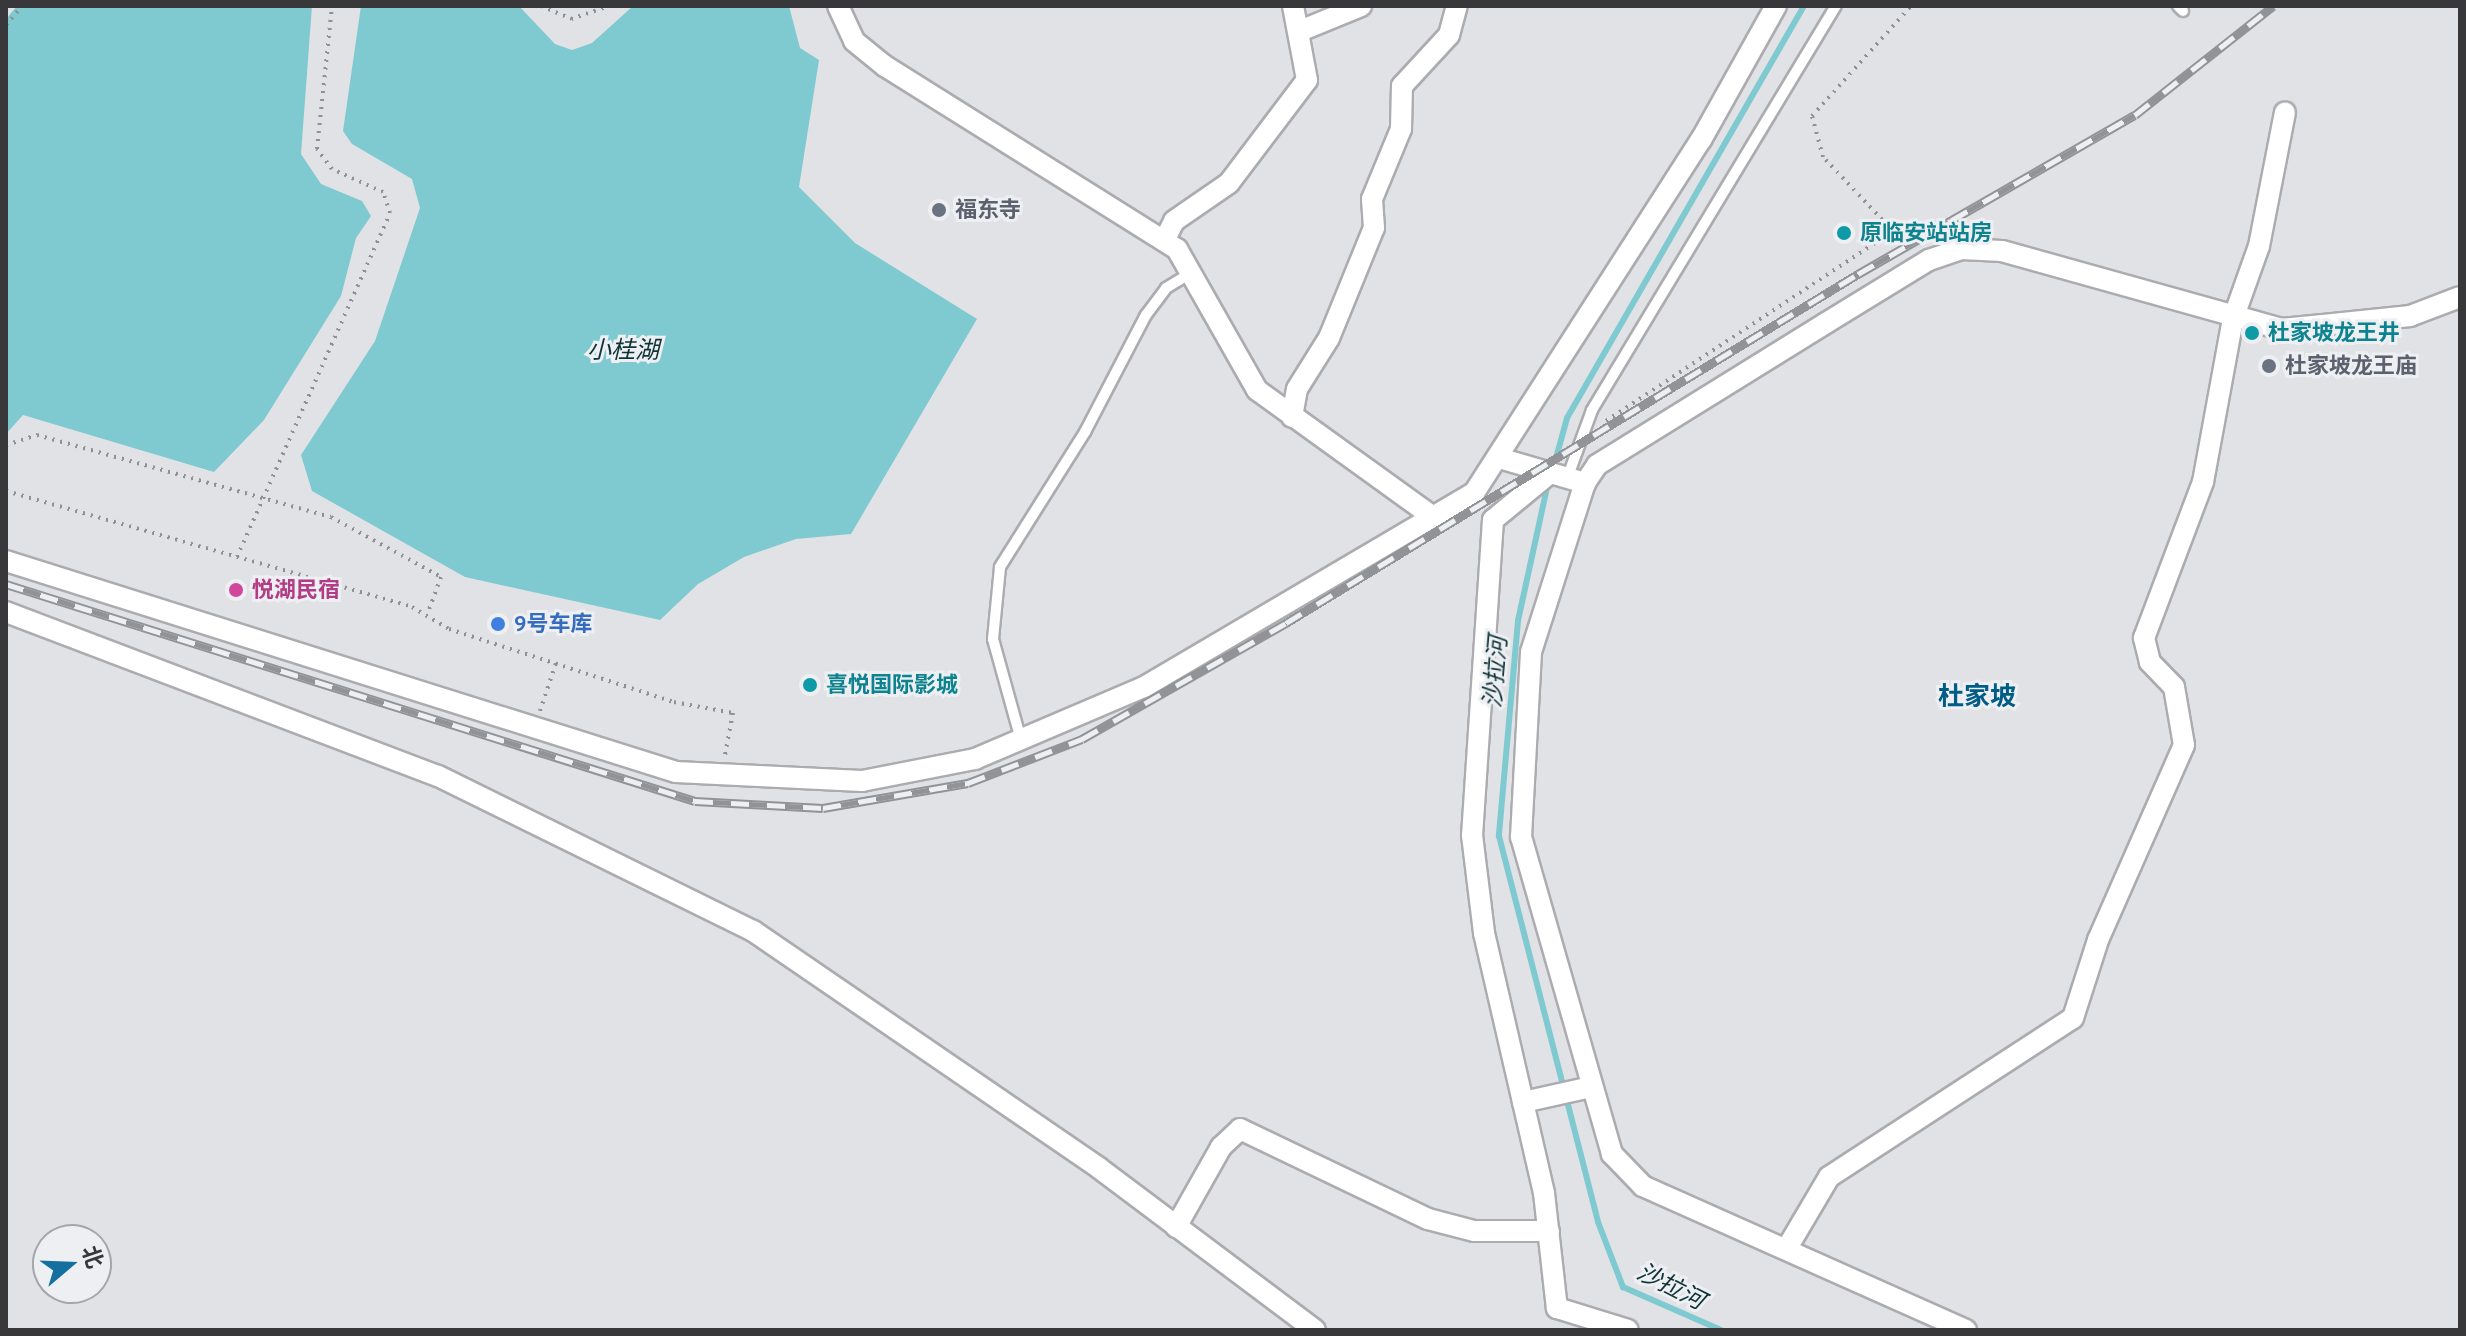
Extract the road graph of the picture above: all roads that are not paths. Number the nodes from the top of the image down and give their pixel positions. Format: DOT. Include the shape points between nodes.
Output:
graph roads {
  1 [pos="838,6"];
  2 [pos="1293,6"];
  3 [pos="1361,6"];
  4 [pos="1457,6"];
  5 [pos="1776,6"];
  6 [pos="1836,6"];
  7 [pos="1300,31"];
  8 [pos="2285,112"];
  9 [pos="1165,239"];
  10 [pos="1193,272"];
  11 [pos="2460,297"];
  12 [pos="2233,319"];
  13 [pos="1292,417"];
  14 [pos="1499,458"];
  15 [pos="1568,478"];
  16 [pos="1433,517"];
  17 [pos="6,561"];
  18 [pos="6,612"];
  19 [pos="1022,742"];
  20 [pos="1587,1088"];
  21 [pos="1528,1101"];
  22 [pos="1176,1227"];
  23 [pos="1549,1231"];
  24 [pos="1787,1248"];
  25 [pos="1606,1326"];
  26 [pos="1315,1330"];
  27 [pos="1628,1330"];
  28 [pos="1966,1330"];
  1 -- 9 [label="street" via="854,41 885,66"];
  2 -- 7 [label="street"];
  3 -- 7 [label="street"];
  4 -- 13 [label="street" via="1449,35 1402,86 1401,129 1372,199 1374,228 1329,338 1297,389"];
  5 -- 14 [label="street" via="1701,140"];
  6 -- 15 [label="lane" via="1583,435"];
  7 -- 9 [label="street" via="1307,80 1229,183 1174,221"];
  8 -- 12 [label="street" via="2259,246"];
  9 -- 10 [label="street"];
  10 -- 13 [label="street" via="1245,377"];
  10 -- 19 [label="lane" via="1166,288 1146,315 1085,432 1000,567 993,639"];
  11 -- 12 [label="street" via="2410,316 2342,329 2282,329"];
  12 -- 15 [label="street" via="2002,251 1947,253"];
  12 -- 24 [label="street" via="2203,482 2144,638 2150,662 2174,687 2184,745 2098,940 2073,1018 1829,1177"];
  13 -- 16 [label="street"];
  14 -- 15 [label="street"];
  14 -- 16 [label="street" via="1474,493"];
  15 -- 20 [label="street" via="1531,652 1521,837"];
  15 -- 21 [label="street" via="1508,504 1493,520 1472,835 1484,933"];
  16 -- 19 [label="street" via="1144,687"];
  17 -- 19 [label="street" via="638,764 720,778 903,776"];
  18 -- 22 [label="street" via="438,776 753,931 826,975"];
  20 -- 21 [label="street"];
  20 -- 24 [label="street" via="1612,1154 1626,1175"];
  21 -- 23 [label="street"];
  22 -- 23 [label="street" via="1221,1147 1240,1129 1428,1219 1474,1231"];
  22 -- 26 [label="street"];
  23 -- 25 [label="street" via="1557,1308"];
  24 -- 28 [label="street"];
  25 -- 27 [label="street"];
}
